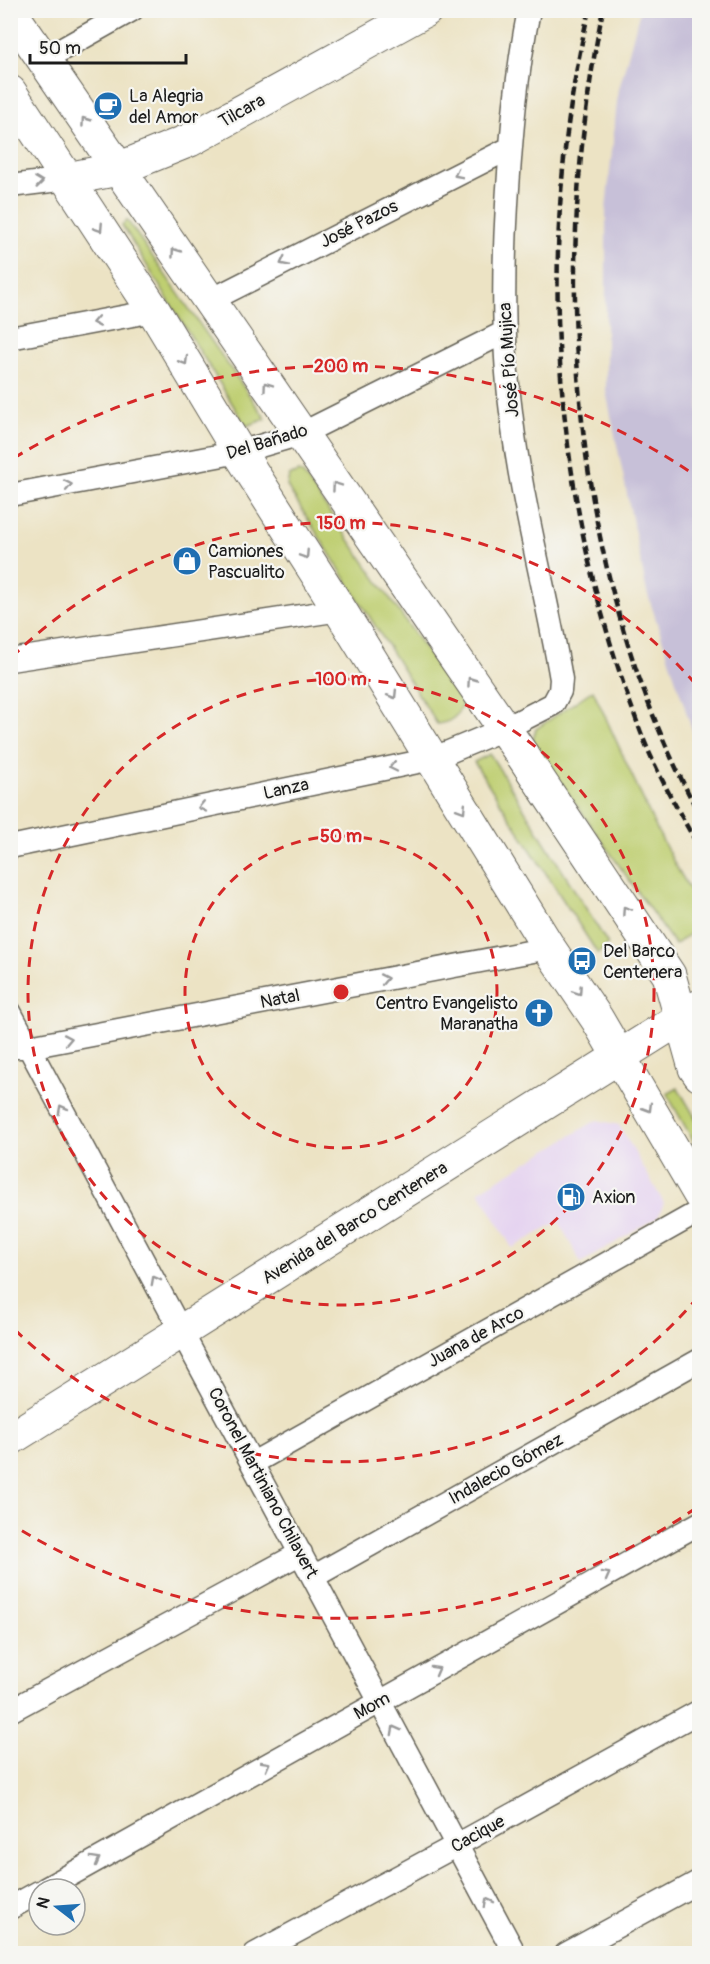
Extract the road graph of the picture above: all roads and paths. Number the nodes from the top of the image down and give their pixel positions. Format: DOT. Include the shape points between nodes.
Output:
graph roads {
  1 [pos="132,10"];
  2 [pos="426,10"];
  3 [pos="529,10"];
  4 [pos="10,11"];
  5 [pos="43,60"];
  6 [pos="10,92"];
  7 [pos="510,148"];
  8 [pos="118,169"];
  9 [pos="67,178"];
  10 [pos="10,186"];
  11 [pos="209,301"];
  12 [pos="154,311"];
  13 [pos="505,332"];
  14 [pos="10,338"];
  15 [pos="301,434"];
  16 [pos="239,452"];
  17 [pos="10,495"];
  18 [pos="340,610"];
  19 [pos="10,660"];
  20 [pos="553,704"];
  21 [pos="504,729"];
  22 [pos="432,759"];
  23 [pos="10,847"];
  24 [pos="549,948"];
  25 [pos="10,1012"];
  26 [pos="690,1012"];
  27 [pos="20,1047"];
  28 [pos="618,1057"];
  29 [pos="699,1075"];
  30 [pos="699,1195"];
  31 [pos="699,1211"];
  32 [pos="182,1332"];
  33 [pos="699,1360"];
  34 [pos="10,1439"];
  35 [pos="252,1463"];
  36 [pos="699,1523"];
  37 [pos="301,1553"];
  38 [pos="313,1578"];
  39 [pos="379,1702"];
  40 [pos="699,1711"];
  41 [pos="10,1712"];
  42 [pos="457,1845"];
  43 [pos="66,1877"];
  44 [pos="699,1881"];
  45 [pos="27,1899"];
  46 [pos="10,1908"];
  47 [pos="255,1953"];
  48 [pos="515,1953"];
  49 [pos="566,1953"];
  1 -- 5 [label="street"];
  2 -- 8 [label="main road, Tilcara" via="190,140"];
  3 -- 7 [label="street, José Pío Mujica" via="516,80"];
  4 -- 5 [label="main road"];
  8 -- 5 [label="main road, one-way"];
  6 -- 9 [label="main road"];
  7 -- 11 [label="street, José Pazos, one-way"];
  7 -- 13 [label="street, José Pío Mujica"];
  8 -- 9 [label="main road, Tilcara"];
  11 -- 8 [label="main road, one-way"];
  10 -- 9 [label="street, Tilcara, one-way"];
  9 -- 12 [label="main road, one-way"];
  15 -- 11 [label="main road, one-way"];
  12 -- 14 [label="street, one-way"];
  12 -- 16 [label="main road, one-way"];
  13 -- 15 [label="street, Del Bañado"];
  13 -- 20 [label="street, José Pío Mujica" via="511,412 561,679 561,691"];
  15 -- 16 [label="street, Del Bañado"];
  21 -- 15 [label="main road, one-way"];
  17 -- 16 [label="street, Del Bañado, one-way"];
  16 -- 18 [label="main road, one-way"];
  18 -- 19 [label="street"];
  18 -- 22 [label="main road, one-way"];
  20 -- 21 [label="street, Lanza"];
  21 -- 22 [label="street, Lanza"];
  26 -- 21 [label="main road, one-way"];
  22 -- 23 [label="street, Lanza, one-way"];
  22 -- 24 [label="main road, one-way"];
  27 -- 24 [label="street, Natal, one-way"];
  24 -- 28 [label="main road, one-way"];
  25 -- 27 [label="street, Coronel Martiniano Chilavert"];
  26 -- 28 [label="main road, Avenida del Barco Centenera"];
  26 -- 29 [label="main road"];
  32 -- 27 [label="street, Coronel Martiniano Chilavert, one-way"];
  28 -- 30 [label="main road, one-way"];
  28 -- 32 [label="main road, Avenida del Barco Centenera"];
  31 -- 35 [label="street, Juana de Arco"];
  32 -- 34 [label="main road, Avenida del Barco Centenera"];
  32 -- 35 [label="street, Coronel Martiniano Chilavert"];
  33 -- 38 [label="street, Indalecio Gómez"];
  35 -- 37 [label="street, Coronel Martiniano Chilavert"];
  39 -- 36 [label="street, Mom, one-way"];
  37 -- 38 [label="street, Coronel Martiniano Chilavert"];
  37 -- 41 [label="street"];
  38 -- 39 [label="street, Coronel Martiniano Chilavert"];
  42 -- 39 [label="street, Coronel Martiniano Chilavert, one-way"];
  43 -- 39 [label="street, Mom, one-way"];
  40 -- 42 [label="street, Cacique"];
  42 -- 47 [label="street, Cacique"];
  48 -- 42 [label="street, Coronel Martiniano Chilavert, one-way"];
  44 -- 49 [label="street"];
  45 -- 46 [label="street"];
}
